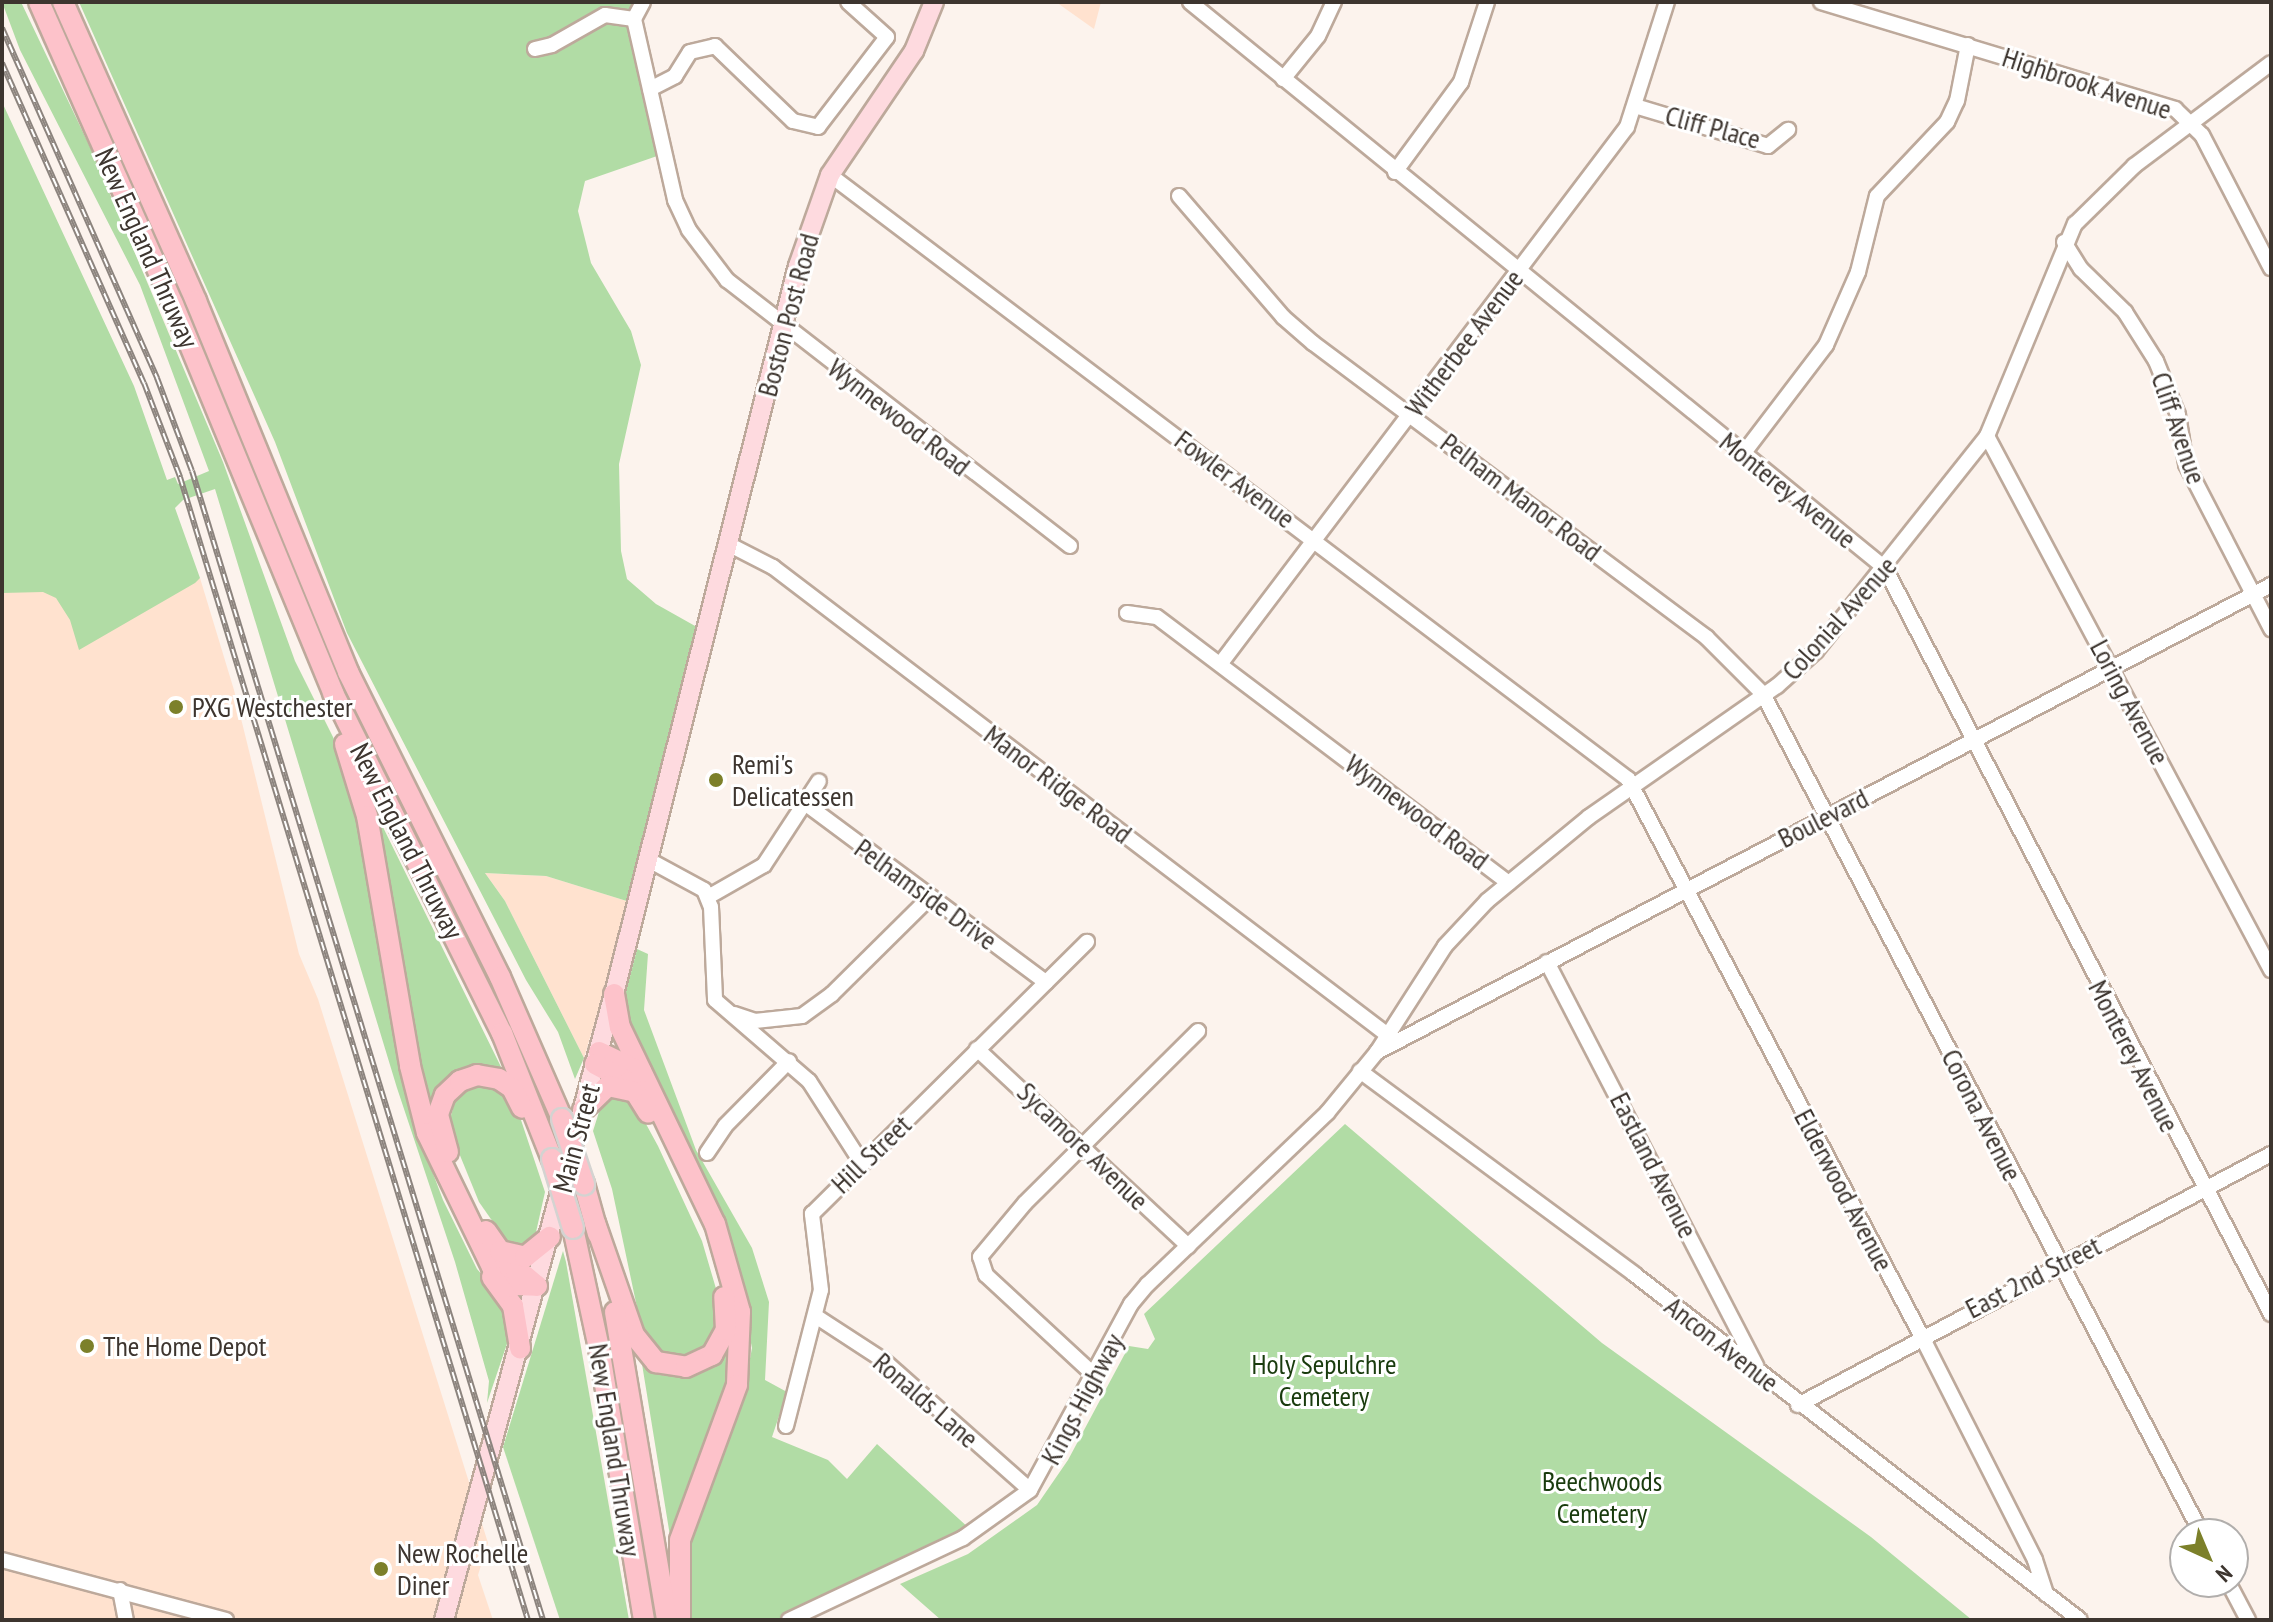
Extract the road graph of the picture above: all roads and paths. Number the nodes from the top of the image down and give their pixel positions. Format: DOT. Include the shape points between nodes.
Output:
graph roads {
  1 [pos="39,2"];
  2 [pos="63,2"];
  3 [pos="643,2"];
  4 [pos="848,2"];
  5 [pos="934,2"];
  6 [pos="1190,2"];
  7 [pos="1334,2"];
  8 [pos="1487,2"];
  9 [pos="1667,2"];
  10 [pos="1821,2"];
  11 [pos="634,19"];
  12 [pos="1968,45"];
  13 [pos="535,49"];
  14 [pos="2271,63"];
  15 [pos="1283,79"];
  16 [pos="650,89"];
  17 [pos="1635,106"];
  18 [pos="2191,121"];
  19 [pos="1788,130"];
  20 [pos="1395,172"];
  21 [pos="830,175"];
  22 [pos="1179,196"];
  23 [pos="2064,242"];
  24 [pos="2271,268"];
  25 [pos="1519,271"];
  26 [pos="783,329"];
  27 [pos="1411,413"];
  28 [pos="1987,436"];
  29 [pos="1743,454"];
  30 [pos="1313,539"];
  31 [pos="728,544"];
  32 [pos="1070,546"];
  33 [pos="1885,568"];
  34 [pos="283,578"];
  35 [pos="2271,585"];
  36 [pos="2254,594"];
  37 [pos="1127,613"];
  38 [pos="2271,627"];
  39 [pos="701,654"];
  40 [pos="1221,663"];
  41 [pos="2113,670"];
  42 [pos="1763,694"];
  43 [pos="1970,741"];
  44 [pos="819,781"];
  45 [pos="1633,790"];
  46 [pos="806,804"];
  47 [pos="1826,817"];
  48 [pos="647,859"];
  49 [pos="1509,883"];
  50 [pos="1685,889"];
  51 [pos="708,897"];
  52 [pos="929,898"];
  53 [pos="1087,942"];
  54 [pos="1547,962"];
  55 [pos="2271,970"];
  56 [pos="1046,982"];
  57 [pos="614,994"];
  58 [pos="726,1012"];
  59 [pos="788,1020"];
  60 [pos="1198,1031"];
  61 [pos="1385,1033"];
  62 [pos="774,1049"];
  63 [pos="977,1049"];
  64 [pos="1377,1052"];
  65 [pos="597,1058"];
  66 [pos="789,1061"];
  67 [pos="1360,1071"];
  68 [pos="645,1092"];
  69 [pos="583,1110"];
  70 [pos="1327,1113"];
  71 [pos="1082,1145"];
  72 [pos="707,1153"];
  73 [pos="550,1154"];
  74 [pos="2271,1154"];
  75 [pos="861,1162"];
  76 [pos="2203,1189"];
  77 [pos="458,1205"];
  78 [pos="595,1223"];
  79 [pos="550,1237"];
  80 [pos="494,1245"];
  81 [pos="1188,1246"];
  82 [pos="2059,1264"];
  83 [pos="537,1286"];
  84 [pos="2271,1314"];
  85 [pos="817,1317"];
  86 [pos="1921,1335"];
  87 [pos="520,1348"];
  88 [pos="1758,1370"];
  89 [pos="1093,1374"];
  90 [pos="1798,1405"];
  91 [pos="786,1426"];
  92 [pos="1030,1490"];
  93 [pos="2194,1518"];
  94 [pos="2,1561"];
  95 [pos="120,1590"];
  96 [pos="2046,1594"];
  97 [pos="2236,1598"];
  98 [pos="126,1620"];
  99 [pos="226,1620"];
  100 [pos="444,1620"];
  101 [pos="644,1620"];
  102 [pos="667,1620"];
  103 [pos="680,1620"];
  104 [pos="789,1620"];
  105 [pos="2080,1620"];
  106 [pos="2248,1620"];
  1 -- 34 [label="highway, New England Thruway"];
  2 -- 78 [label="highway, New England Thruway, bridge" via="360,699 500,977 562,1119"];
  3 -- 11 [label="street"];
  4 -- 16 [label="street" via="887,37 818,127 793,121 715,46 690,52 675,76"];
  5 -- 21 [label="main road, Boston Post Road" via="914,51"];
  6 -- 15 [label="street, Monterey Avenue"];
  7 -- 15 [label="street" via="1318,36"];
  8 -- 20 [label="street" via="1461,82"];
  9 -- 17 [label="street, Witherbee Avenue"];
  10 -- 12 [label="street, Highbrook Avenue"];
  11 -- 13 [label="street" via="595,18 552,45"];
  11 -- 16 [label="street, Wynnewood Road"];
  12 -- 18 [label="street, Highbrook Avenue" via="2175,109"];
  12 -- 29 [label="street" via="1957,101 1947,122 1880,190 1858,272 1826,345"];
  14 -- 18 [label="street, Colonial Avenue"];
  15 -- 20 [label="street, Monterey Avenue"];
  16 -- 26 [label="street, Wynnewood Road" via="663,163 689,230 727,280"];
  17 -- 19 [label="street, Cliff Place" via="1768,146"];
  17 -- 25 [label="street, Witherbee Avenue" via="1627,127"];
  18 -- 23 [label="street, Colonial Avenue" via="2103,195"];
  18 -- 24 [label="street, Highbrook Avenue"];
  20 -- 25 [label="street, Monterey Avenue"];
  21 -- 26 [label="main road, Boston Post Road" via="798,266"];
  21 -- 30 [label="street, Fowler Avenue"];
  22 -- 27 [label="street, Pelham Manor Road" via="1283,317"];
  23 -- 28 [label="street, Colonial Avenue"];
  23 -- 36 [label="street, Cliff Avenue" via="2092,281 2125,312 2156,361 2178,415 2186,464"];
  25 -- 27 [label="street, Witherbee Avenue"];
  25 -- 29 [label="street, Monterey Avenue"];
  26 -- 31 [label="main road, Boston Post Road"];
  26 -- 32 [label="street, Wynnewood Road"];
  27 -- 30 [label="street, Witherbee Avenue"];
  27 -- 42 [label="street, Pelham Manor Road" via="1707,638"];
  28 -- 33 [label="street, Colonial Avenue"];
  28 -- 41 [label="street, Loring Avenue"];
  29 -- 33 [label="street, Monterey Avenue"];
  30 -- 40 [label="street, Witherbee Avenue"];
  30 -- 45 [label="street, Fowler Avenue" via="1577,737 1628,779"];
  31 -- 39 [label="main road, Boston Post Road"];
  31 -- 61 [label="street, Manor Ridge Road" via="773,567"];
  33 -- 42 [label="street, Colonial Avenue" via="1816,651"];
  33 -- 43 [label="street, Monterey Avenue"];
  34 -- 73 [label="highway, New England Thruway" via="345,719 502,1033"];
  34 -- 77 [label="highway" via="363,799 418,1103"];
  35 -- 36 [label="street, Boulevard"];
  36 -- 38 [label="street, Cliff Avenue"];
  36 -- 41 [label="street, Boulevard"];
  37 -- 40 [label="street, Wynnewood Road" via="1157,617"];
  39 -- 48 [label="main road, Main Street"];
  40 -- 49 [label="street, Wynnewood Road"];
  41 -- 43 [label="street, Boulevard"];
  41 -- 55 [label="street, Loring Avenue"];
  42 -- 45 [label="street, Colonial Avenue"];
  42 -- 47 [label="street, Corona Avenue"];
  43 -- 47 [label="street, Boulevard"];
  43 -- 76 [label="street, Monterey Avenue"];
  44 -- 46 [label="street"];
  45 -- 49 [label="street, Colonial Avenue" via="1589,817"];
  45 -- 50 [label="street, Elderwood Avenue"];
  46 -- 51 [label="street" via="764,865"];
  46 -- 52 [label="street, Pelhamside Drive"];
  47 -- 50 [label="street, Boulevard"];
  47 -- 82 [label="street, Corona Avenue"];
  48 -- 51 [label="street" via="697,883"];
  48 -- 57 [label="main road, Main Street"];
  49 -- 61 [label="street, Colonial Avenue" via="1461,926"];
  50 -- 54 [label="street, Boulevard"];
  50 -- 86 [label="street, Elderwood Avenue"];
  51 -- 58 [label="street" via="711,984"];
  52 -- 56 [label="street, Pelhamside Drive"];
  52 -- 59 [label="street" via="832,994"];
  53 -- 56 [label="street, Hill Street"];
  54 -- 64 [label="street, Boulevard"];
  54 -- 88 [label="street, Eastland Avenue"];
  56 -- 63 [label="street, Hill Street"];
  57 -- 65 [label="main road, Main Street"];
  57 -- 68 [label="highway" via="620,1027"];
  58 -- 59 [label="street" via="755,1021"];
  58 -- 62 [label="street"];
  59 -- 62 [label="street"];
  60 -- 71 [label="street"];
  61 -- 64 [label="street, Colonial Avenue"];
  62 -- 66 [label="street"];
  63 -- 71 [label="street, Sycamore Avenue"];
  63 -- 75 [label="street, Hill Street"];
  64 -- 67 [label="street, Colonial Avenue"];
  65 -- 68 [label="highway"];
  65 -- 69 [label="main road, Main Street"];
  66 -- 72 [label="street" via="725,1126"];
  66 -- 75 [label="street" via="809,1081"];
  67 -- 70 [label="street, Colonial Avenue"];
  67 -- 88 [label="street, Ancon Avenue"];
  68 -- 69 [label="highway" via="613,1085 599,1090"];
  68 -- 78 [label="highway" via="718,1273 727,1322 712,1355 696,1365 676,1367 642,1350"];
  68 -- 103 [label="highway" via="715,1224 733,1281 741,1332 733,1400 694,1491 680,1540"];
  69 -- 79 [label="main road, Main Street"];
  70 -- 81 [label="street, Kings Highway"];
  71 -- 81 [label="street, Sycamore Avenue"];
  71 -- 89 [label="street" via="980,1257 986,1275"];
  73 -- 80 [label="highway" via="512,1088 499,1079 477,1075 445,1095 438,1114 441,1134"];
  73 -- 101 [label="highway, New England Thruway, bridge" via="573,1228 599,1348"];
  74 -- 76 [label="street, East 2nd Street"];
  75 -- 85 [label="street, Hill Street" via="822,1202 810,1223 820,1271"];
  76 -- 82 [label="street, East 2nd Street"];
  76 -- 84 [label="street, Monterey Avenue"];
  77 -- 83 [label="highway" via="500,1276 520,1287"];
  77 -- 87 [label="highway" via="484,1266 513,1306"];
  78 -- 102 [label="highway, New England Thruway" via="622,1348"];
  79 -- 80 [label="highway" via="521,1258 507,1256"];
  79 -- 83 [label="main road, Main Street"];
  80 -- 83 [label="highway"];
  81 -- 89 [label="street, Kings Highway" via="1131,1304"];
  82 -- 86 [label="street, East 2nd Street"];
  82 -- 93 [label="street, Corona Avenue"];
  83 -- 87 [label="main road, Main Street"];
  85 -- 91 [label="street, Hill Street"];
  85 -- 92 [label="street, Ronalds Lane" via="883,1360"];
  86 -- 90 [label="street, East 2nd Street"];
  86 -- 96 [label="street, Elderwood Avenue" via="2035,1560"];
  87 -- 100 [label="main road, Main Street"];
  88 -- 90 [label="street, Ancon Avenue"];
  89 -- 92 [label="street, Kings Highway"];
  90 -- 96 [label="street, Ancon Avenue"];
  92 -- 104 [label="street, Kings Highway" via="963,1538"];
  94 -- 95 [label="street"];
  95 -- 98 [label="street"];
  95 -- 99 [label="street"];
  96 -- 105 [label="street, Ancon Avenue"];
  97 -- 106 [label="street"];
}
